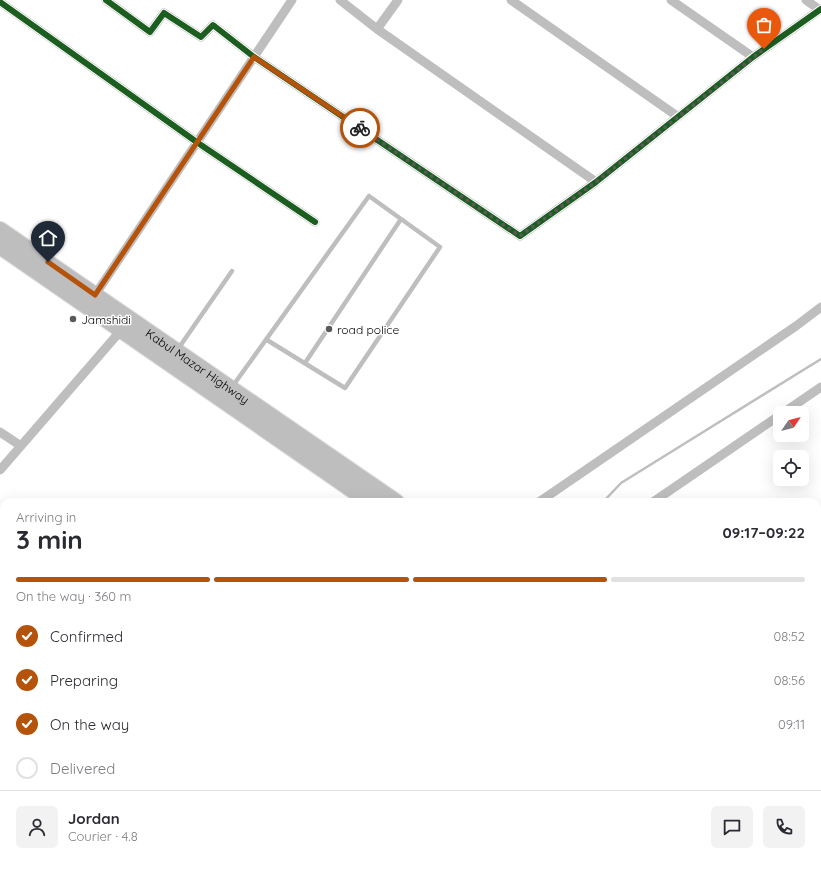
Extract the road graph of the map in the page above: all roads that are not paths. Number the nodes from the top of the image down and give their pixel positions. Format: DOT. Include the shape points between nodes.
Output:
graph roads {
  1 [pos="106,0"];
  2 [pos="292,0"];
  3 [pos="340,0"];
  4 [pos="398,0"];
  5 [pos="511,0"];
  6 [pos="671,0"];
  7 [pos="806,0"];
  8 [pos="0,2"];
  9 [pos="820,9"];
  10 [pos="377,29"];
  11 [pos="254,57"];
  12 [pos="753,57"];
  13 [pos="677,116"];
  14 [pos="198,143"];
  15 [pos="596,182"];
  16 [pos="401,219"];
  17 [pos="315,222"];
  18 [pos="0,230"];
  19 [pos="0,246"];
  20 [pos="232,271"];
  21 [pos="95,295"];
  22 [pos="821,307"];
  23 [pos="126,325"];
  24 [pos="267,340"];
  25 [pos="176,351"];
  26 [pos="305,363"];
  27 [pos="821,387"];
  28 [pos="232,389"];
  29 [pos="793,406"];
  30 [pos="773,420"];
  31 [pos="0,432"];
  32 [pos="21,446"];
  33 [pos="0,470"];
  34 [pos="364,498"];
  35 [pos="390,498"];
  36 [pos="545,498"];
  37 [pos="659,498"];
  1 -- 11 [label="street" via="150,32 164,13 202,37 212,25"];
  2 -- 11 [label="street"];
  3 -- 10 [label="street"];
  4 -- 10 [label="street"];
  5 -- 13 [label="street"];
  6 -- 12 [label="street"];
  7 -- 9 [label="street"];
  8 -- 14 [label="street"];
  9 -- 12 [label="street"];
  10 -- 15 [label="street"];
  11 -- 14 [label="street"];
  11 -- 15 [label="street" via="520,236"];
  12 -- 13 [label="street"];
  13 -- 15 [label="street"];
  14 -- 17 [label="street"];
  14 -- 21 [label="street"];
  16 -- 24 [label="lane" via="370,196"];
  16 -- 26 [label="lane"];
  16 -- 26 [label="lane" via="440,247 345,388"];
  18 -- 21 [label="highway, Kabul Mazar Highway"];
  19 -- 23 [label="highway, Kabul Mazar Highway"];
  20 -- 25 [label="lane"];
  21 -- 23 [label="highway, Kabul Mazar Highway"];
  22 -- 36 [label="street"];
  23 -- 25 [label="highway, Kabul Mazar Highway"];
  23 -- 32 [label="street"];
  23 -- 34 [label="highway, Kabul Mazar Highway"];
  24 -- 26 [label="lane"];
  24 -- 28 [label="lane"];
  25 -- 28 [label="highway, Kabul Mazar Highway"];
  27 -- 29 [label="street"];
  28 -- 35 [label="highway, Kabul Mazar Highway"];
  30 -- 37 [label="street"];
  31 -- 32 [label="street"];
  32 -- 33 [label="street"];
}
